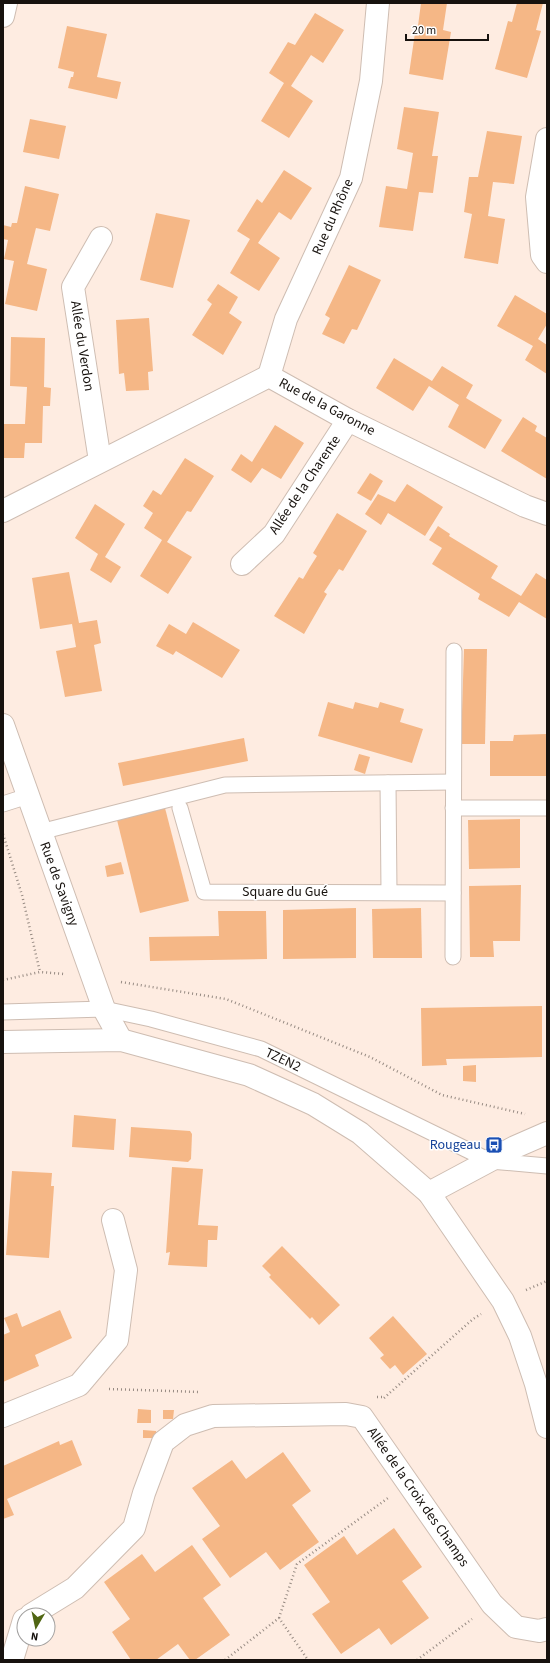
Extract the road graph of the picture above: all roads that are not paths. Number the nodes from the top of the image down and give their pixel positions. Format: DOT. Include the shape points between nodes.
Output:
graph roads {
  1 [pos="6,3"];
  2 [pos="378,3"];
  3 [pos="3,16"];
  4 [pos="547,139"];
  5 [pos="101,238"];
  6 [pos="547,262"];
  7 [pos="269,376"];
  8 [pos="348,420"];
  9 [pos="100,461"];
  10 [pos="3,511"];
  11 [pos="547,514"];
  12 [pos="242,564"];
  13 [pos="454,651"];
  14 [pos="3,725"];
  15 [pos="453,782"];
  16 [pos="388,783"];
  17 [pos="28,796"];
  18 [pos="3,804"];
  19 [pos="180,808"];
  20 [pos="453,808"];
  21 [pos="547,808"];
  22 [pos="40,832"];
  23 [pos="389,892"];
  24 [pos="453,893"];
  25 [pos="453,957"];
  26 [pos="104,1009"];
  27 [pos="3,1012"];
  28 [pos="121,1040"];
  29 [pos="3,1042"];
  30 [pos="547,1132"];
  31 [pos="490,1161"];
  32 [pos="547,1166"];
  33 [pos="429,1193"];
  34 [pos="113,1220"];
  35 [pos="3,1416"];
  36 [pos="547,1427"];
  37 [pos="44,1607"];
  38 [pos="547,1629"];
  39 [pos="16,1647"];
  40 [pos="12,1660"];
  1 -- 3 [label="street"];
  2 -- 7 [label="street, Rue du Rhône" via="371,81 351,178 286,319"];
  4 -- 6 [label="street" via="537,197 542,255"];
  5 -- 9 [label="street, Allée du Verdon" via="73,287"];
  7 -- 8 [label="street, Rue de la Garonne"];
  7 -- 9 [label="street, Rue de la Garonne"];
  8 -- 11 [label="street, Rue de la Garonne" via="525,506"];
  8 -- 12 [label="street, Allée de la Charente" via="274,534"];
  9 -- 10 [label="street, Rue de la Garonne"];
  13 -- 15 [label="lane"];
  14 -- 17 [label="street, Rue de Savigny"];
  15 -- 16 [label="lane"];
  15 -- 20 [label="lane"];
  16 -- 22 [label="lane" via="225,785"];
  16 -- 23 [label="lane"];
  17 -- 18 [label="lane"];
  17 -- 22 [label="street, Rue de Savigny"];
  19 -- 23 [label="lane, Square du Gué" via="204,892"];
  20 -- 21 [label="lane"];
  20 -- 24 [label="lane"];
  22 -- 26 [label="street, Rue de Savigny"];
  23 -- 24 [label="lane, Square du Gué"];
  24 -- 25 [label="lane"];
  26 -- 27 [label="lane, TZEN2"];
  26 -- 28 [label="street, Rue de Savigny"];
  26 -- 31 [label="lane, TZEN2" via="262,1049"];
  28 -- 29 [label="street"];
  28 -- 33 [label="street" via="249,1075 313,1104 360,1133"];
  30 -- 31 [label="street"];
  31 -- 32 [label="lane, TZEN2"];
  31 -- 33 [label="street"];
  33 -- 36 [label="street" via="503,1301 520,1336"];
  34 -- 35 [label="street" via="126,1270 117,1340 79,1385"];
  37 -- 38 [label="street, Allée de la Croix des Champs" via="75,1588 134,1528 163,1442 185,1425 213,1416 346,1414 362,1417 492,1604 516,1627 539,1631"];
  39 -- 40 [label="street"];
}
